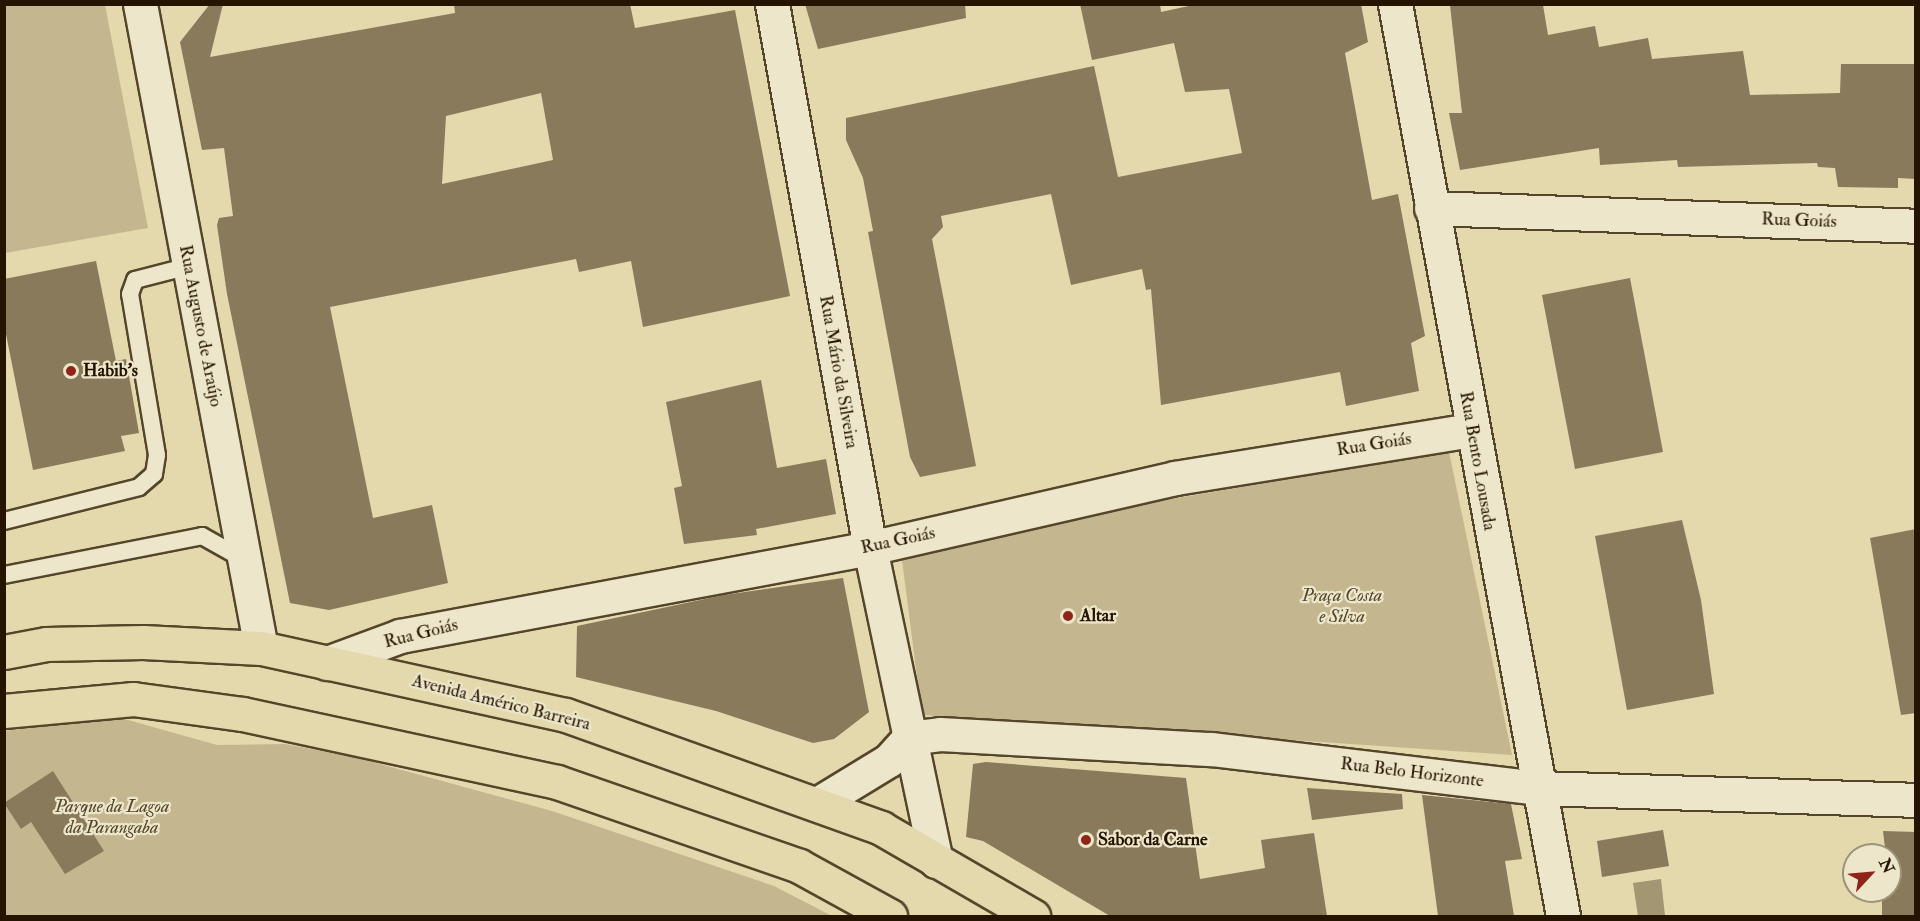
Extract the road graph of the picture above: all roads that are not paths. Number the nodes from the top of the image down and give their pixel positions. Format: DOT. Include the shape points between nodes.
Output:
graph roads {
  1 [pos="140,4"];
  2 [pos="772,4"];
  3 [pos="1395,4"];
  4 [pos="1431,208"];
  5 [pos="1916,226"];
  6 [pos="189,266"];
  7 [pos="1471,430"];
  8 [pos="4,520"];
  9 [pos="870,548"];
  10 [pos="244,559"];
  11 [pos="4,575"];
  12 [pos="261,648"];
  13 [pos="4,652"];
  14 [pos="327,663"];
  15 [pos="4,711"];
  16 [pos="909,738"];
  17 [pos="1538,788"];
  18 [pos="1916,800"];
  19 [pos="817,804"];
  20 [pos="936,861"];
  21 [pos="890,916"];
  22 [pos="1033,916"];
  23 [pos="1563,916"];
  1 -- 6 [label="street, Rua Augusto de Araújo"];
  2 -- 9 [label="street, Rua Mário da Silveira"];
  3 -- 4 [label="street, Rua Bento Lousada"];
  4 -- 5 [label="street, Rua Goiás"];
  4 -- 7 [label="street, Rua Bento Lousada"];
  6 -- 8 [label="lane" via="141,278 130,294 157,455 154,474 139,487"];
  6 -- 10 [label="street, Rua Augusto de Araújo"];
  7 -- 9 [label="street, Rua Goiás" via="1175,478"];
  7 -- 17 [label="street, Rua Bento Lousada"];
  9 -- 14 [label="street, Rua Goiás" via="411,633"];
  9 -- 16 [label="street, Rua Mário da Silveira"];
  10 -- 11 [label="lane" via="202,536"];
  10 -- 12 [label="street, Rua Augusto de Araújo"];
  12 -- 13 [label="main road, Avenida Américo Barreira" via="132,642 46,644"];
  12 -- 14 [label="main road, Avenida Américo Barreira"];
  14 -- 19 [label="main road, Avenida Américo Barreira" via="566,715"];
  15 -- 21 [label="main road" via="134,699 243,714 557,782 799,866"];
  16 -- 17 [label="street, Rua Belo Horizonte" via="940,734 1212,749"];
  16 -- 19 [label="street" via="889,760"];
  16 -- 20 [label="street, Rua Mário da Silveira"];
  17 -- 18 [label="street, Rua Belo Horizonte"];
  17 -- 23 [label="street, Rua Bento Lousada"];
  19 -- 20 [label="main road, Avenida Américo Barreira" via="881,828"];
  20 -- 22 [label="main road, Avenida Américo Barreira"];
}
